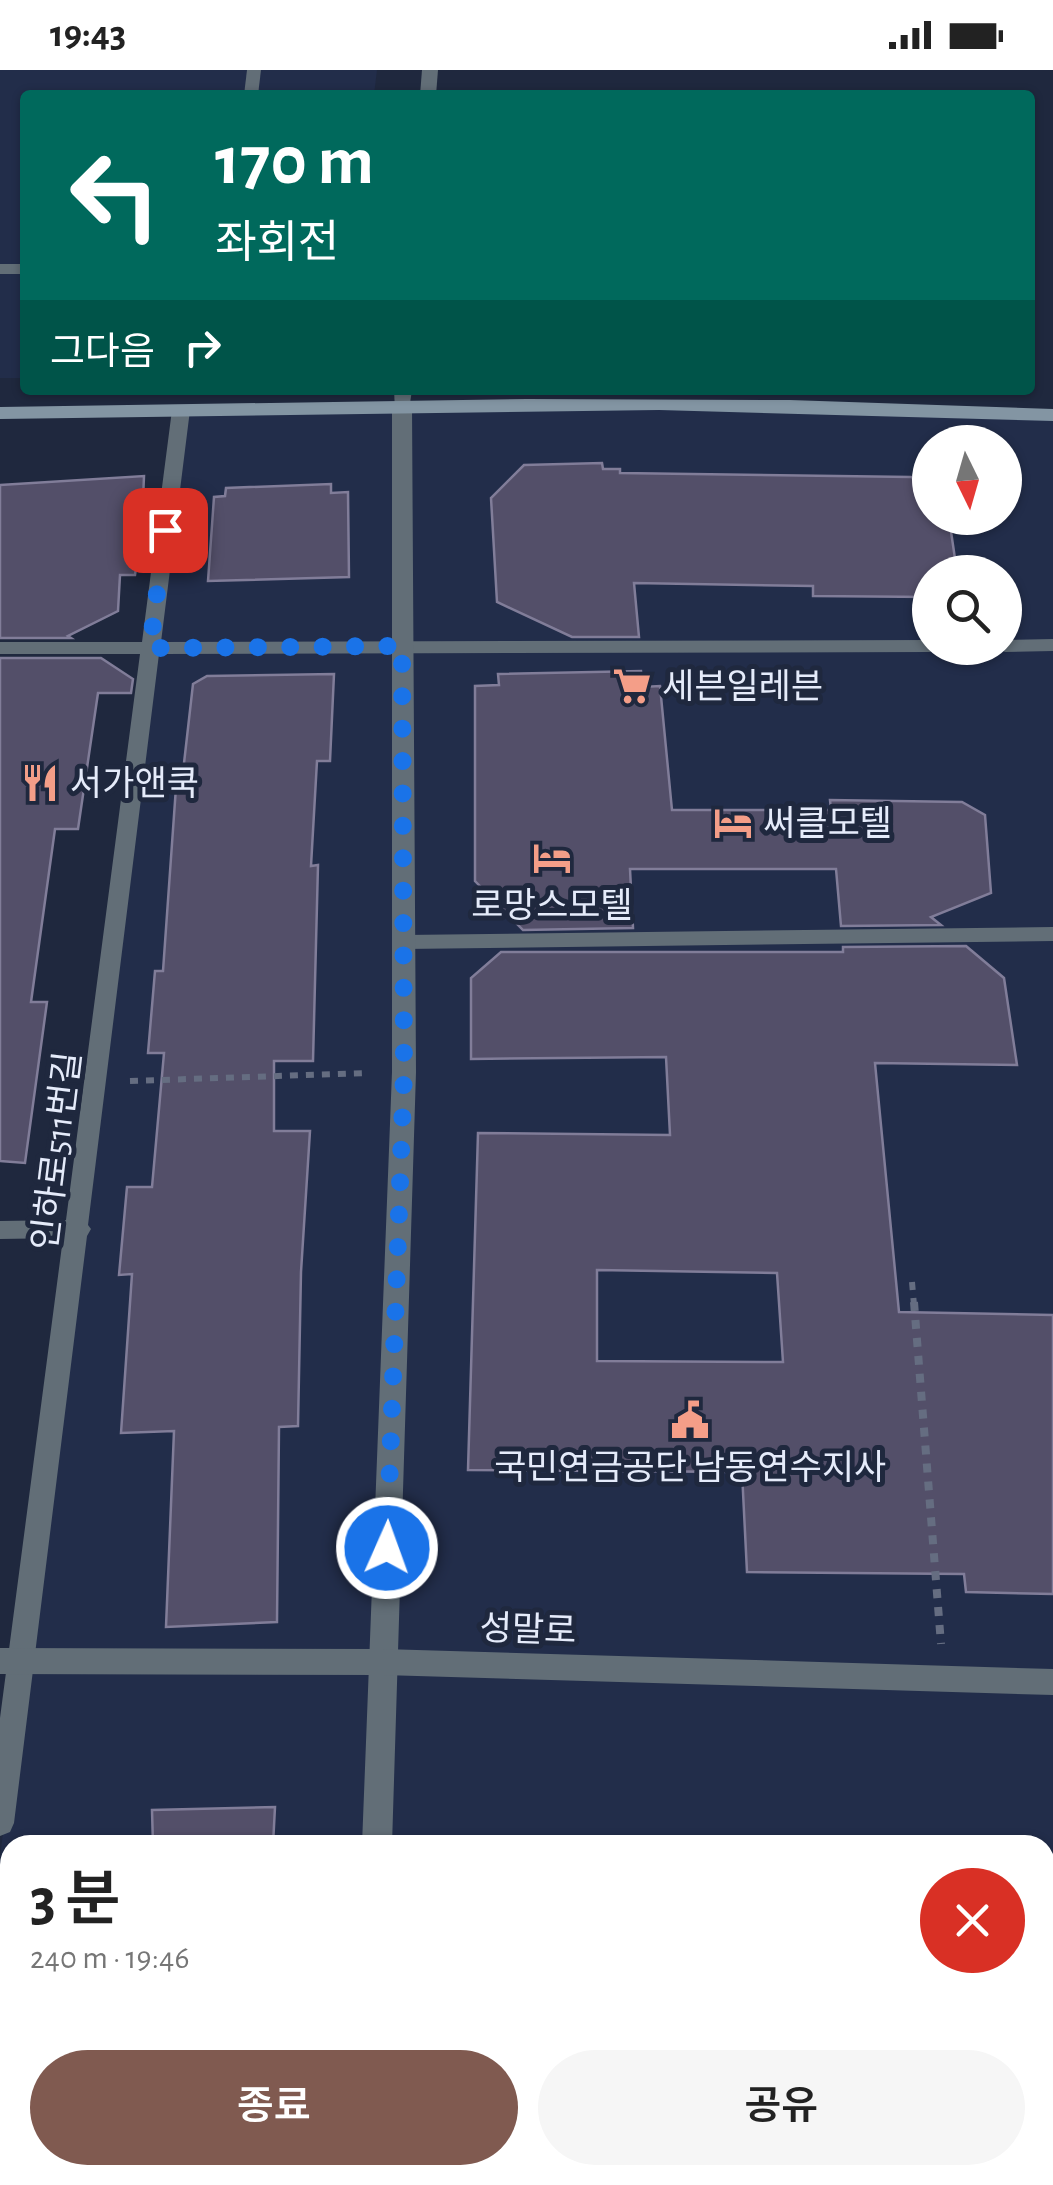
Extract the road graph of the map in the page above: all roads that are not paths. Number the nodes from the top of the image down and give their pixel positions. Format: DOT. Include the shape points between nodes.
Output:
graph roads {
  1 [pos="402,398"];
  2 [pos="181,410"];
  3 [pos="0,413"];
  4 [pos="1053,415"];
  5 [pos="402,646"];
  6 [pos="912,646"];
  7 [pos="1022,646"];
  8 [pos="1053,646"];
  9 [pos="0,648"];
  10 [pos="150,648"];
  11 [pos="1053,934"];
  12 [pos="404,942"];
  13 [pos="78,1229"];
  14 [pos="0,1230"];
  15 [pos="11,1662"];
  16 [pos="383,1662"];
  17 [pos="1053,1682"];
  18 [pos="0,1823"];
  19 [pos="377,1835"];
  1 -- 2 [label="main road"];
  1 -- 4 [label="main road"];
  1 -- 5 [label="street"];
  2 -- 3 [label="main road"];
  2 -- 10 [label="lane, 인하로511번길"];
  5 -- 6 [label="lane"];
  5 -- 10 [label="lane"];
  5 -- 12 [label="street"];
  7 -- 8 [label="lane"];
  9 -- 10 [label="lane"];
  10 -- 13 [label="lane, 인하로511번길"];
  11 -- 12 [label="lane"];
  12 -- 16 [label="street"];
  13 -- 14 [label="lane"];
  13 -- 15 [label="lane, 인하로511번길"];
  15 -- 16 [label="street, 성말로"];
  15 -- 18 [label="lane, 인하로511번길"];
  16 -- 17 [label="street, 성말로"];
  16 -- 19 [label="street"];
}
